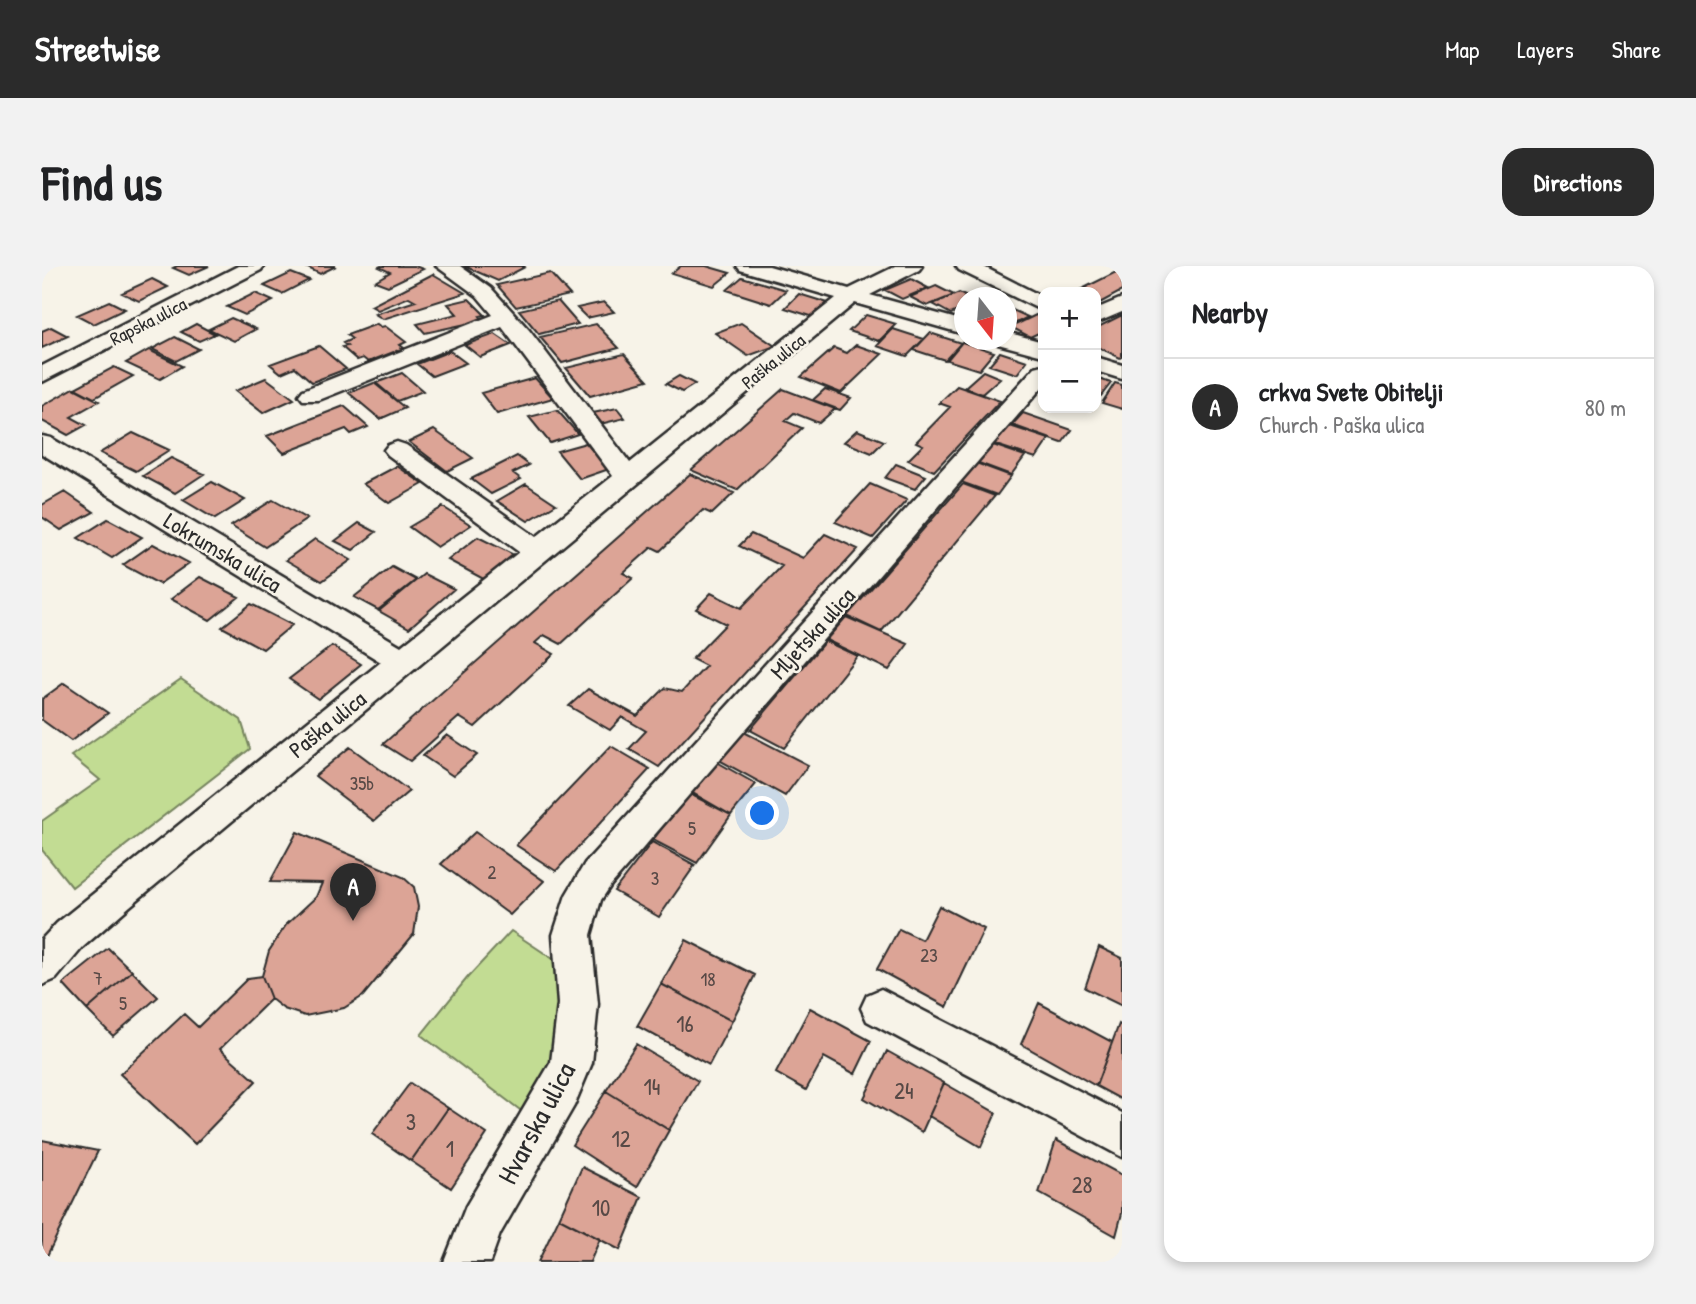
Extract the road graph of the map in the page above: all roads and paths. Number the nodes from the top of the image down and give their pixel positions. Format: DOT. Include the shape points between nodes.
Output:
graph roads {
  1 [pos="254,266"];
  2 [pos="446,266"];
  3 [pos="747,266"];
  4 [pos="912,266"];
  5 [pos="966,266"];
  6 [pos="851,296"];
  7 [pos="1038,302"];
  8 [pos="1122,304"];
  9 [pos="1101,314"];
  10 [pos="505,318"];
  11 [pos="954,325"];
  12 [pos="1017,342"];
  13 [pos="1038,348"];
  14 [pos="1101,366"];
  15 [pos="1122,372"];
  16 [pos="42,375"];
  17 [pos="1038,378"];
  18 [pos="311,395"];
  19 [pos="42,443"];
  20 [pos="397,450"];
  21 [pos="628,478"];
  22 [pos="538,552"];
  23 [pos="403,662"];
  24 [pos="584,895"];
  25 [pos="42,967"];
  26 [pos="881,1008"];
  27 [pos="1122,1136"];
  28 [pos="467,1262"];
  1 -- 16 [label="street, Rapska ulica"];
  2 -- 10 [label="street" via="484,292"];
  3 -- 6 [label="street"];
  4 -- 6 [label="street, Paška ulica"];
  5 -- 7 [label="street"];
  6 -- 11 [label="street"];
  6 -- 21 [label="street, Paška ulica"];
  8 -- 9 [label="street"];
  10 -- 18 [label="street"];
  10 -- 21 [label="street"];
  12 -- 13 [label="street"];
  14 -- 15 [label="street"];
  17 -- 24 [label="street, Mljetska ulica"];
  19 -- 23 [label="street, Lokrumska ulica"];
  20 -- 22 [label="street"];
  21 -- 22 [label="street, Paška ulica"];
  22 -- 23 [label="street, Paška ulica"];
  23 -- 25 [label="street, Paška ulica" via="117,895 70,935"];
  24 -- 28 [label="street, Hvarska ulica" via="572,936 578,1004 571,1063 482,1222"];
  26 -- 27 [label="street"];
}
